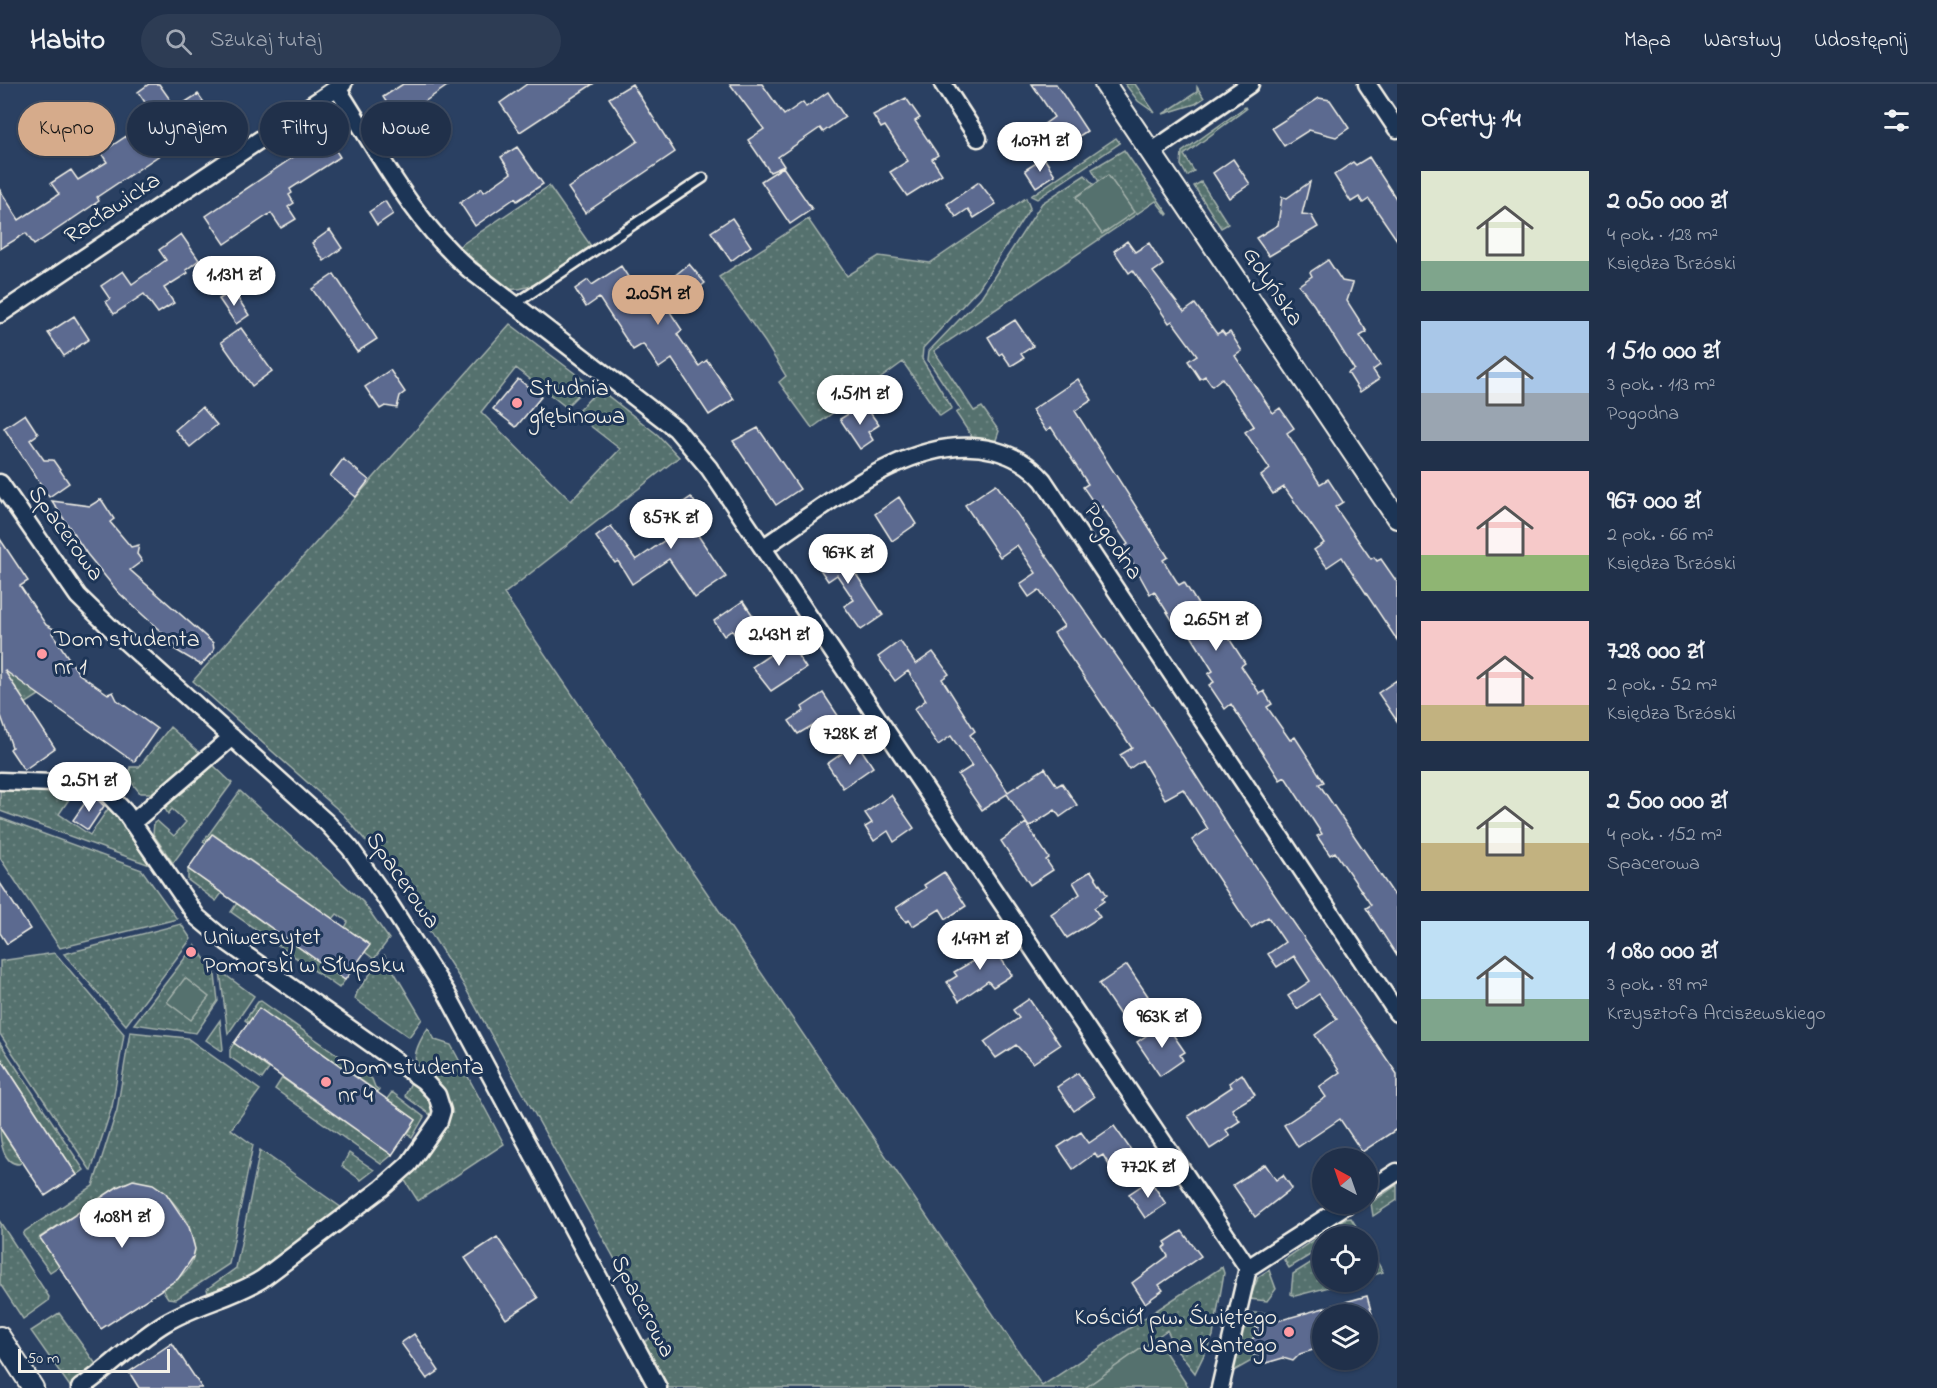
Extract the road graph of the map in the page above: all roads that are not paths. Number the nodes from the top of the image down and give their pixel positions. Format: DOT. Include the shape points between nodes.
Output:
graph roads {
  1 [pos="942,84"];
  2 [pos="1105,84"];
  3 [pos="1250,84"];
  4 [pos="1367,84"];
  5 [pos="340,86"];
  6 [pos="1397,129"];
  7 [pos="978,138"];
  8 [pos="1151,153"];
  9 [pos="703,178"];
  10 [pos="515,304"];
  11 [pos="0,314"];
  12 [pos="0,483"];
  13 [pos="1397,518"];
  14 [pos="764,547"];
  15 [pos="232,737"];
  16 [pos="0,781"];
  17 [pos="132,822"];
  18 [pos="1397,1013"];
  19 [pos="1397,1172"];
  20 [pos="1378,1184"];
  21 [pos="1332,1214"];
  22 [pos="1248,1268"];
  23 [pos="0,1337"];
  24 [pos="33,1388"];
  25 [pos="80,1388"];
  26 [pos="658,1388"];
  27 [pos="1220,1388"];
  1 -- 7 [label="street"];
  2 -- 8 [label="street, Gdyńska"];
  3 -- 8 [label="street"];
  4 -- 6 [label="street"];
  5 -- 10 [label="street" via="437,239"];
  5 -- 11 [label="street, Racławicka"];
  8 -- 13 [label="street, Gdyńska"];
  9 -- 10 [label="lane"];
  10 -- 14 [label="street" via="676,429 709,468"];
  12 -- 15 [label="street, Spacerowa" via="78,596"];
  14 -- 18 [label="street, Pogodna" via="878,472 908,457 935,449 969,447 1001,452 1022,461 1043,480"];
  14 -- 22 [label="street"];
  15 -- 17 [label="street"];
  15 -- 26 [label="street, Spacerowa" via="339,834 421,951"];
  16 -- 17 [label="street" via="92,785 112,797"];
  17 -- 25 [label="street" via="197,917 424,1081 437,1095 442,1112 403,1171 319,1237 248,1288 189,1309 163,1324"];
  19 -- 20 [label="street"];
  21 -- 22 [label="street"];
  22 -- 27 [label="street"];
  23 -- 24 [label="street"];
}
